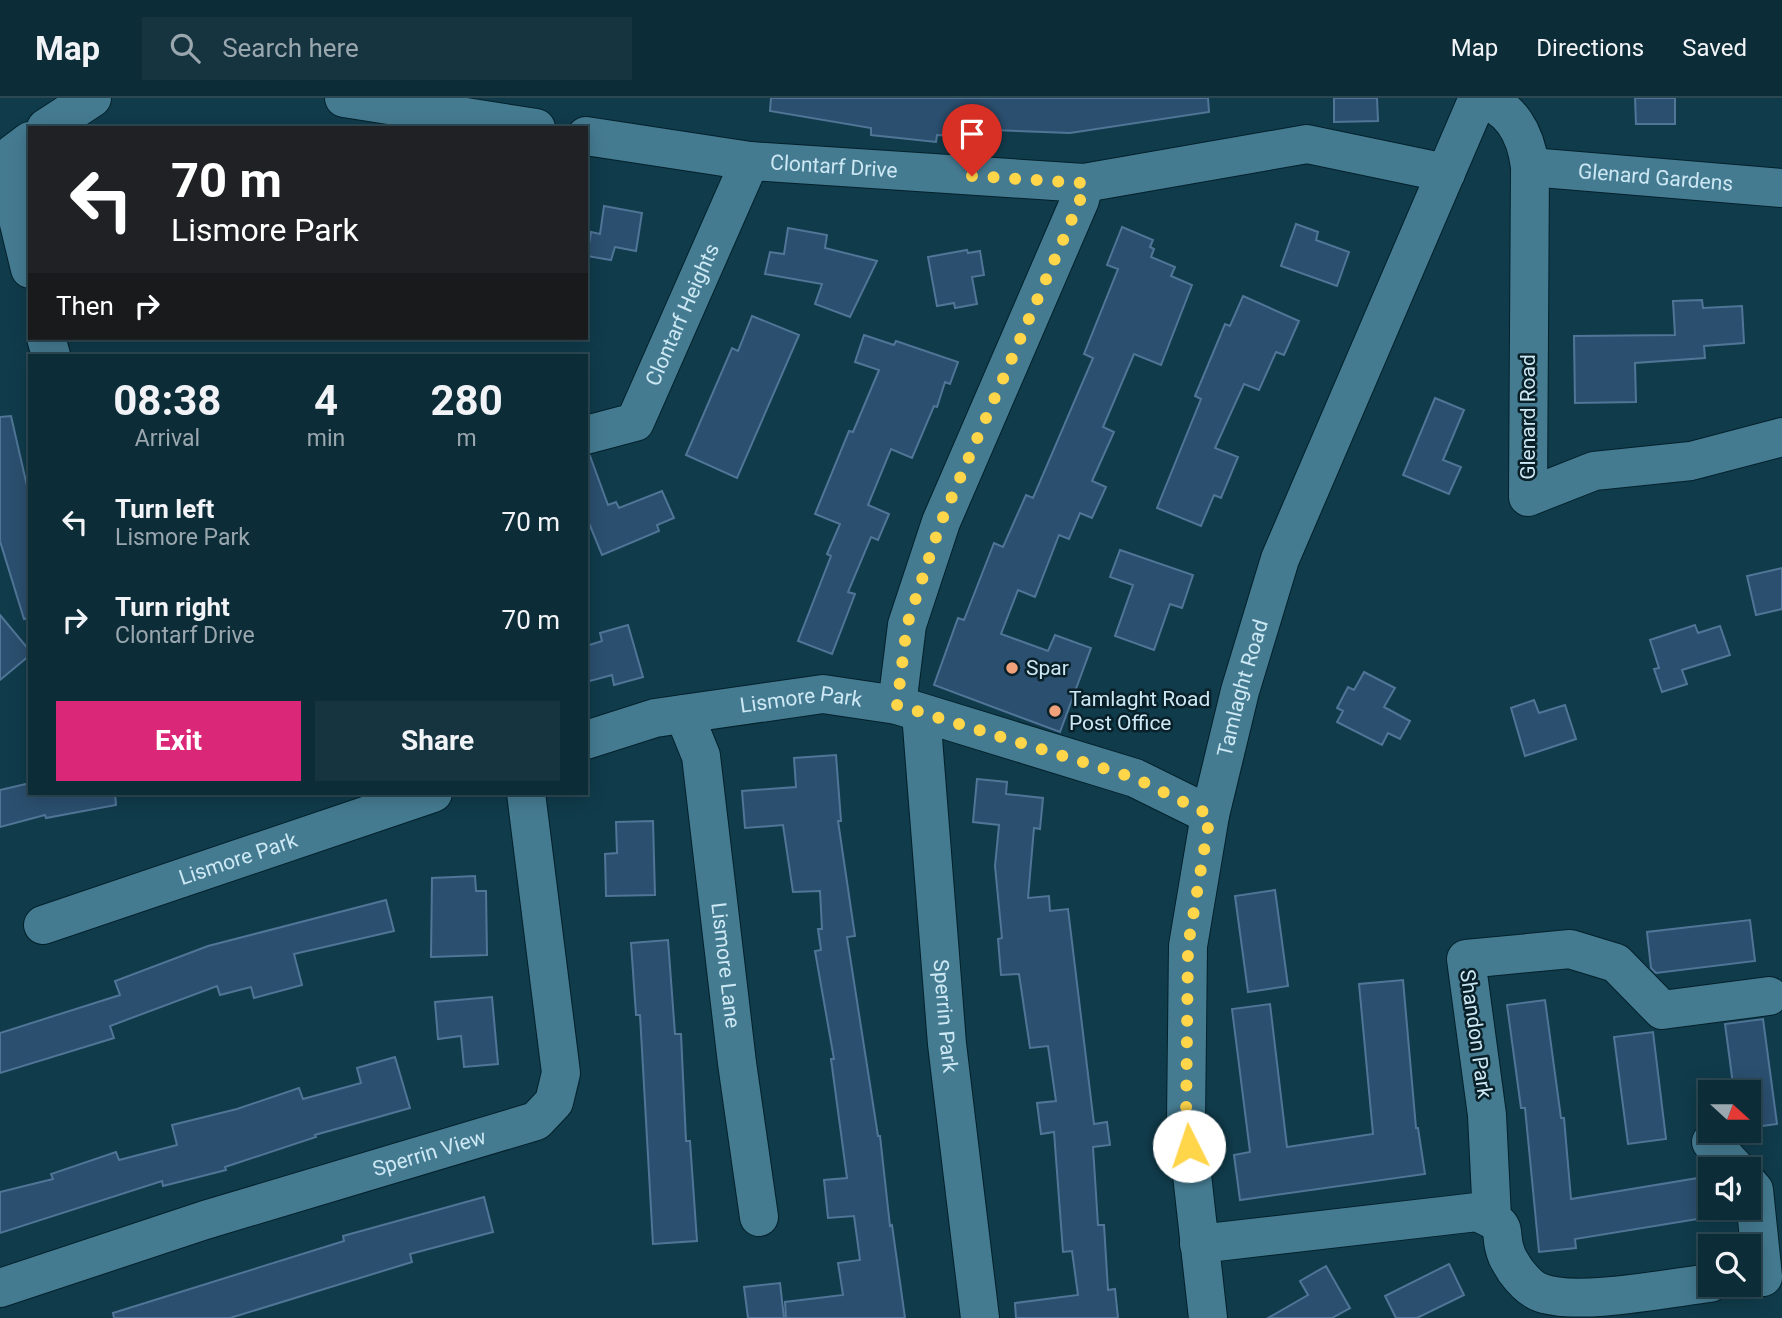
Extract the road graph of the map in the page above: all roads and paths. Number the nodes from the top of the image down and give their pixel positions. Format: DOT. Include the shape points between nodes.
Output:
graph roads {
  1 [pos="92,98"];
  2 [pos="344,98"];
  3 [pos="1477,98"];
  4 [pos="49,126"];
  5 [pos="523,126"];
  6 [pos="588,136"];
  7 [pos="22,147"];
  8 [pos="750,161"];
  9 [pos="1530,167"];
  10 [pos="1446,173"];
  11 [pos="1084,183"];
  12 [pos="1782,188"];
  13 [pos="28,261"];
  14 [pos="588,434"];
  15 [pos="1782,437"];
  16 [pos="909,709"];
  17 [pos="684,714"];
  18 [pos="588,739"];
  19 [pos="427,795"];
  20 [pos="526,795"];
  21 [pos="1210,815"];
  22 [pos="43,925"];
  23 [pos="1769,996"];
  24 [pos="759,1217"];
  25 [pos="1492,1219"];
  26 [pos="1758,1220"];
  27 [pos="1199,1244"];
  28 [pos="1765,1276"];
  29 [pos="1698,1284"];
  30 [pos="0,1289"];
  31 [pos="980,1318"];
  32 [pos="1208,1318"];
  1 -- 4 [label="street"];
  2 -- 5 [label="street"];
  3 -- 9 [label="street, Glenard Road" via="1508,113 1528,148"];
  3 -- 10 [label="street, Tamlaght Road"];
  6 -- 8 [label="street, Clontarf Drive"];
  7 -- 13 [label="street" via="9,182"];
  8 -- 11 [label="street, Clontarf Drive"];
  8 -- 14 [label="street, Clontarf Heights" via="635,422"];
  9 -- 12 [label="street, Glenard Gardens"];
  9 -- 15 [label="street, Glenard Road" via="1528,497 1594,471 1691,461"];
  10 -- 11 [label="street, Clontarf Drive" via="1307,144"];
  10 -- 21 [label="street, Tamlaght Road" via="1280,559 1240,691"];
  11 -- 16 [label="street" via="941,522 907,625"];
  16 -- 17 [label="street, Lismore Park" via="823,694"];
  16 -- 21 [label="street, Lismore Park" via="1135,778"];
  16 -- 31 [label="street, Sperrin Park"];
  17 -- 18 [label="street, Lismore Park" via="655,718"];
  17 -- 24 [label="street, Lismore Lane" via="701,756"];
  19 -- 22 [label="street, Lismore Park"];
  20 -- 30 [label="street, Sperrin View" via="561,1073 554,1102 536,1121 205,1220"];
  21 -- 27 [label="street, Tamlaght Road" via="1188,946 1186,1121"];
  23 -- 25 [label="street, Shandon Park" via="1662,1010 1616,963 1570,949 1466,959 1487,1115"];
  25 -- 27 [label="street" via="1477,1212"];
  25 -- 29 [label="street, Shandon Park" via="1503,1230 1506,1256 1521,1279 1538,1292 1587,1298"];
  26 -- 28 [label="street"];
  27 -- 32 [label="street, Tamlaght Road"];
}
